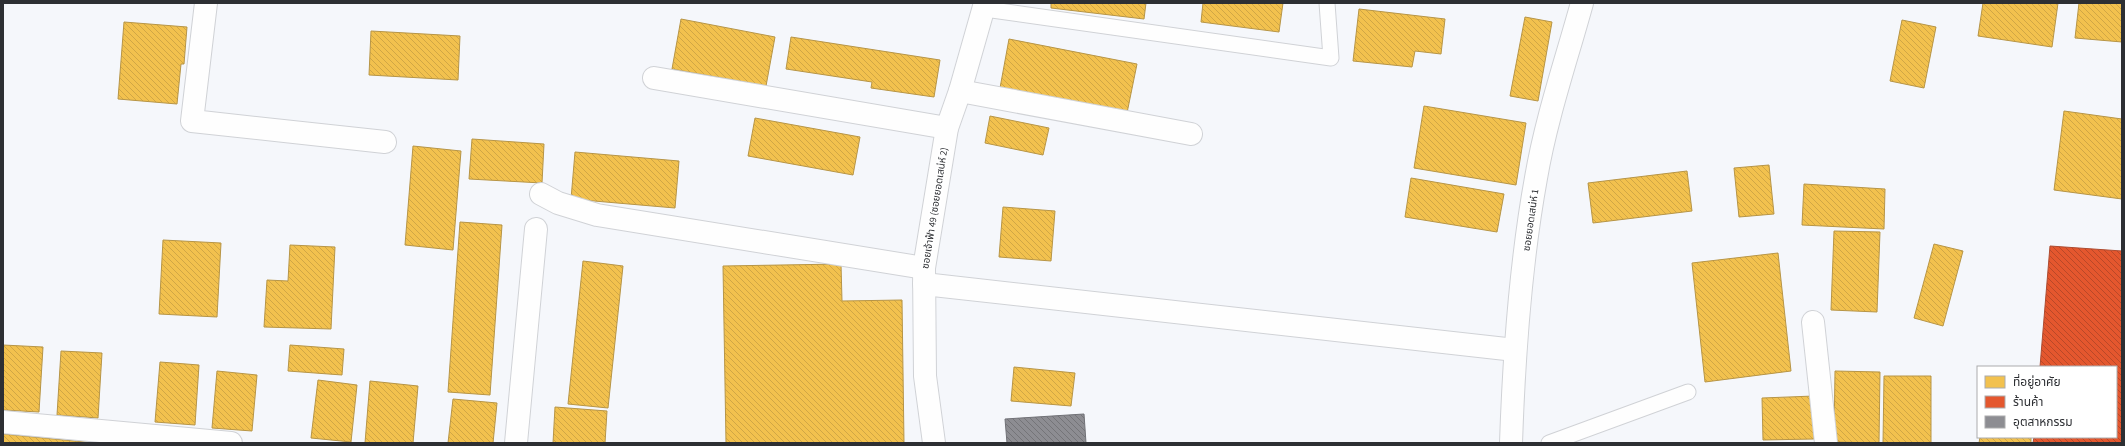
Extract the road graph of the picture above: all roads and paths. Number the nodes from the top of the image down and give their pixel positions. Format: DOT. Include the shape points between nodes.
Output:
graph roads {
  1 [pos="206,3"];
  2 [pos="1327,3"];
  3 [pos="1582,3"];
  4 [pos="985,6"];
  5 [pos="654,78"];
  6 [pos="960,91"];
  7 [pos="946,128"];
  8 [pos="1191,134"];
  9 [pos="385,142"];
  10 [pos="541,194"];
  11 [pos="536,229"];
  12 [pos="924,276"];
  13 [pos="1813,322"];
  14 [pos="1515,350"];
  15 [pos="1688,392"];
  16 [pos="3,422"];
  17 [pos="231,443"];
  18 [pos="516,443"];
  19 [pos="934,443"];
  20 [pos="1511,443"];
  21 [pos="1549,443"];
  22 [pos="1826,443"];
  1 -- 9 [label="street" via="192,121"];
  2 -- 4 [label="lane" via="1331,58"];
  3 -- 14 [label="street, ซอยยอดเสน่ห์ 1" via="1536,178 1522,270"];
  4 -- 6 [label="street, ซอยเจ้าฟ้า 49 (ซอยยอดเสน่ห์ 2)"];
  5 -- 7 [label="street"];
  6 -- 7 [label="street, ซอยเจ้าฟ้า 49 (ซอยยอดเสน่ห์ 2)"];
  6 -- 8 [label="street"];
  7 -- 12 [label="street, ซอยเจ้าฟ้า 49 (ซอยยอดเสน่ห์ 2)"];
  10 -- 12 [label="street" via="558,204 597,215"];
  11 -- 18 [label="street"];
  12 -- 14 [label="street"];
  12 -- 19 [label="street, ซอยเจ้าฟ้า 49 (ซอยยอดเสน่ห์ 2)" via="925,376"];
  13 -- 22 [label="street"];
  14 -- 20 [label="street, ซอยยอดเสน่ห์ 1"];
  15 -- 21 [label="lane"];
  16 -- 17 [label="street"];
}
